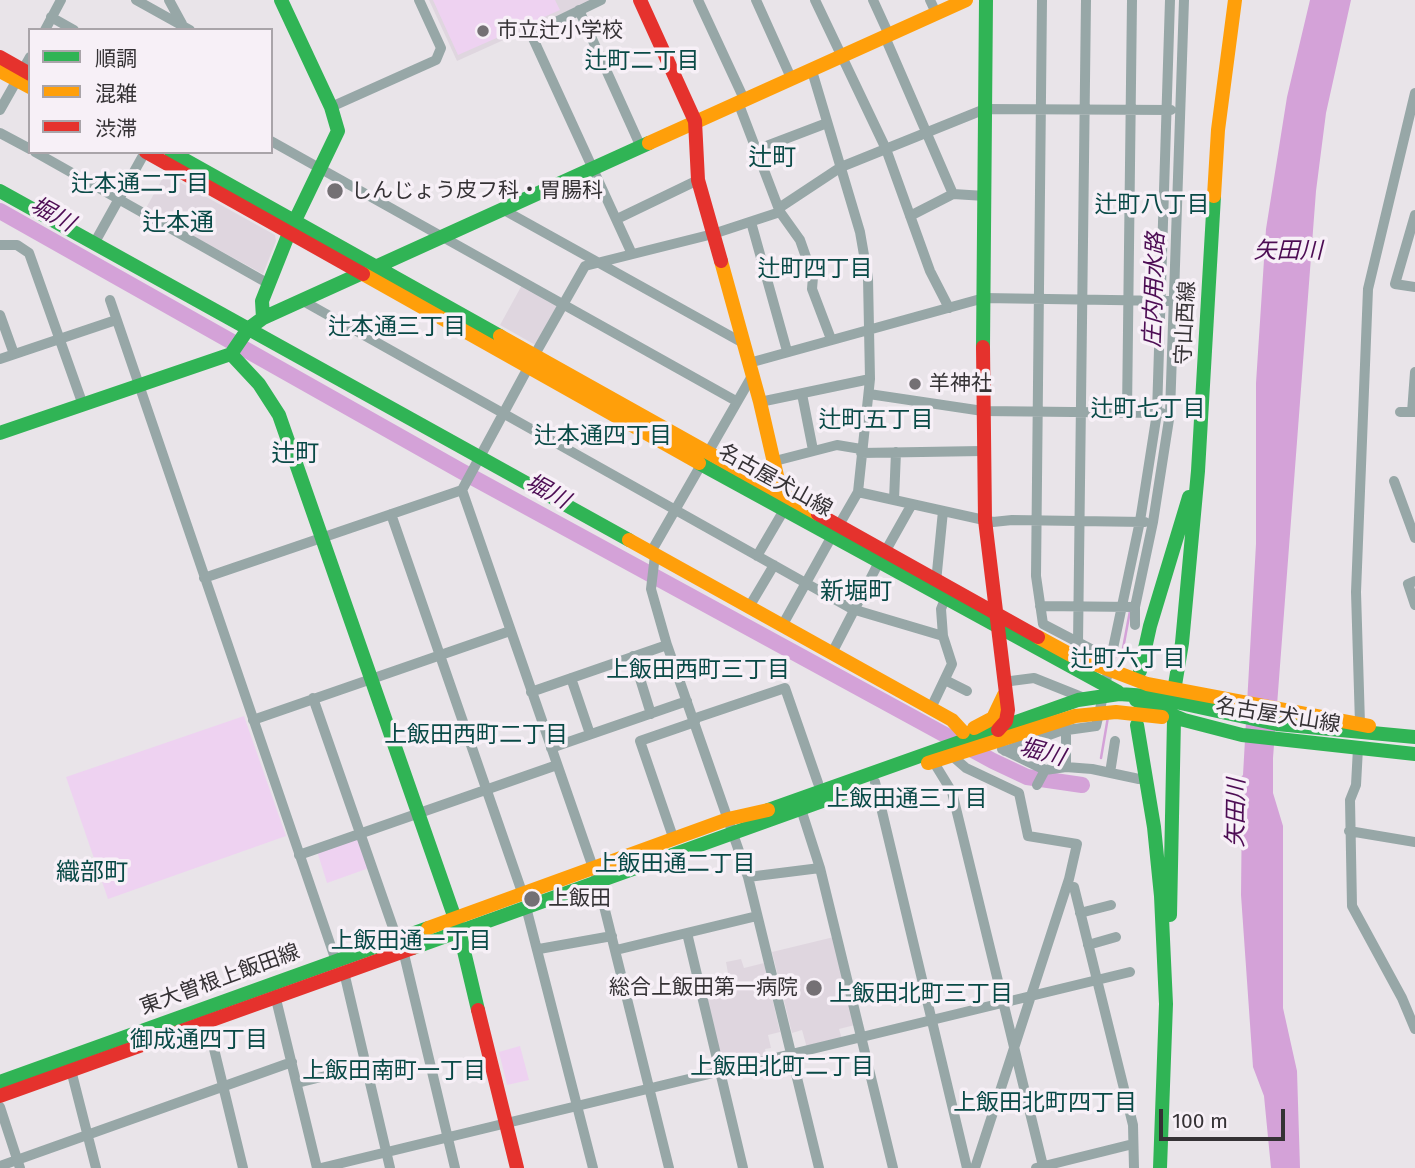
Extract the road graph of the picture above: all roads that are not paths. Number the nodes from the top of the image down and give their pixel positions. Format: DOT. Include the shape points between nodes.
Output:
graph roads {
  1 [pos="61,0"];
  2 [pos="136,0"];
  3 [pos="169,0"];
  4 [pos="281,0"];
  5 [pos="419,0"];
  6 [pos="601,0"];
  7 [pos="640,0"];
  8 [pos="698,0"];
  9 [pos="756,0"];
  10 [pos="816,0"];
  11 [pos="873,0"];
  12 [pos="966,0"];
  13 [pos="986,0"];
  14 [pos="1042,0"];
  15 [pos="1086,0"];
  16 [pos="1132,0"];
  17 [pos="1236,0"];
  18 [pos="1170,3"];
  19 [pos="1184,4"];
  20 [pos="933,7"];
  21 [pos="579,10"];
  22 [pos="51,17"];
  23 [pos="46,28"];
  24 [pos="70,28"];
  25 [pos="186,28"];
  26 [pos="887,36"];
  27 [pos="841,55"];
  28 [pos="0,57"];
  29 [pos="25,70"];
  30 [pos="0,71"];
  31 [pos="812,71"];
  32 [pos="792,80"];
  33 [pos="1415,93"];
  34 [pos="741,100"];
  35 [pos="331,107"];
  36 [pos="1041,108"];
  37 [pos="985,109"];
  38 [pos="1085,109"];
  39 [pos="1130,109"];
  40 [pos="1168,109"];
  41 [pos="0,110"];
  42 [pos="1180,110"];
  43 [pos="695,121"];
  44 [pos="827,122"];
  45 [pos="0,133"];
  46 [pos="927,133"];
  47 [pos="273,142"];
  48 [pos="640,145"];
  49 [pos="28,148"];
  50 [pos="757,149"];
  51 [pos="886,149"];
  52 [pos="39,154"];
  53 [pos="145,154"];
  54 [pos="150,154"];
  55 [pos="174,154"];
  56 [pos="841,167"];
  57 [pos="593,168"];
  58 [pos="320,169"];
  59 [pos="698,180"];
  60 [pos="0,191"];
  61 [pos="953,194"];
  62 [pos="985,196"];
  63 [pos="121,199"];
  64 [pos="502,209"];
  65 [pos="780,210"];
  66 [pos="1415,215"];
  67 [pos="910,216"];
  68 [pos="617,219"];
  69 [pos="751,222"];
  70 [pos="291,227"];
  71 [pos="713,234"];
  72 [pos="443,237"];
  73 [pos="95,242"];
  74 [pos="0,246"];
  75 [pos="632,254"];
  76 [pos="598,262"];
  77 [pos="376,268"];
  78 [pos="361,274"];
  79 [pos="269,284"];
  80 [pos="1415,287"];
  81 [pos="984,298"];
  82 [pos="1039,299"];
  83 [pos="110,300"];
  84 [pos="1083,300"];
  85 [pos="1128,300"];
  86 [pos="1160,300"];
  87 [pos="303,301"];
  88 [pos="1174,301"];
  89 [pos="563,304"];
  90 [pos="949,308"];
  91 [pos="0,314"];
  92 [pos="263,318"];
  93 [pos="116,320"];
  94 [pos="869,328"];
  95 [pos="247,332"];
  96 [pos="60,338"];
  97 [pos="831,339"];
  98 [pos="743,343"];
  99 [pos="234,351"];
  100 [pos="788,351"];
  101 [pos="14,354"];
  102 [pos="0,359"];
  103 [pos="532,361"];
  104 [pos="750,370"];
  105 [pos="1415,372"];
  106 [pos="870,379"];
  107 [pos="139,385"];
  108 [pos="802,394"];
  109 [pos="869,394"];
  110 [pos="736,401"];
  111 [pos="760,402"];
  112 [pos="83,405"];
  113 [pos="983,411"];
  114 [pos="1039,411"];
  115 [pos="503,412"];
  116 [pos="1081,412"];
  117 [pos="1400,412"];
  118 [pos="1413,412"];
  119 [pos="1127,413"];
  120 [pos="1157,413"];
  121 [pos="1170,413"];
  122 [pos="0,433"];
  123 [pos="813,450"];
  124 [pos="861,451"];
  125 [pos="896,452"];
  126 [pos="982,452"];
  127 [pos="704,458"];
  128 [pos="476,460"];
  129 [pos="775,461"];
  130 [pos="1198,471"];
  131 [pos="1394,481"];
  132 [pos="464,484"];
  133 [pos="858,492"];
  134 [pos="781,493"];
  135 [pos="894,500"];
  136 [pos="912,504"];
  137 [pos="675,510"];
  138 [pos="784,510"];
  139 [pos="943,511"];
  140 [pos="391,514"];
  141 [pos="1038,519"];
  142 [pos="985,520"];
  143 [pos="1080,520"];
  144 [pos="1140,521"];
  145 [pos="1153,523"];
  146 [pos="835,531"];
  147 [pos="322,537"];
  148 [pos="1415,538"];
  149 [pos="757,556"];
  150 [pos="653,557"];
  151 [pos="882,557"];
  152 [pos="774,565"];
  153 [pos="204,578"];
  154 [pos="1415,581"];
  155 [pos="936,582"];
  156 [pos="806,584"];
  157 [pos="945,599"];
  158 [pos="1079,605"];
  159 [pos="1415,605"];
  160 [pos="1040,606"];
  161 [pos="1128,606"];
  162 [pos="749,607"];
  163 [pos="852,609"];
  164 [pos="995,620"];
  165 [pos="1135,625"];
  166 [pos="782,626"];
  167 [pos="510,631"];
  168 [pos="943,636"];
  169 [pos="1078,644"];
  170 [pos="667,645"];
  171 [pos="832,653"];
  172 [pos="440,655"];
  173 [pos="633,656"];
  174 [pos="1106,664"];
  175 [pos="571,678"];
  176 [pos="1143,678"];
  177 [pos="370,679"];
  178 [pos="945,680"];
  179 [pos="1004,689"];
  180 [pos="967,691"];
  181 [pos="531,692"];
  182 [pos="1179,692"];
  183 [pos="313,698"];
  184 [pos="687,701"];
  185 [pos="931,708"];
  186 [pos="1097,709"];
  187 [pos="652,714"];
  188 [pos="1139,714"];
  189 [pos="253,720"];
  190 [pos="694,721"];
  191 [pos="1183,721"];
  192 [pos="1356,727"];
  193 [pos="1066,731"];
  194 [pos="590,734"];
  195 [pos="958,734"];
  196 [pos="1415,736"];
  197 [pos="1115,741"];
  198 [pos="992,745"];
  199 [pos="551,748"];
  200 [pos="1356,748"];
  201 [pos="954,754"];
  202 [pos="1415,754"];
  203 [pos="933,761"];
  204 [pos="557,765"];
  205 [pos="1066,767"];
  206 [pos="1044,772"];
  207 [pos="1110,773"];
  208 [pos="1139,779"];
  209 [pos="875,782"];
  210 [pos="818,783"];
  211 [pos="1037,785"];
  212 [pos="486,790"];
  213 [pos="801,809"];
  214 [pos="747,813"];
  215 [pos="416,815"];
  216 [pos="731,826"];
  217 [pos="1349,831"];
  218 [pos="360,834"];
  219 [pos="674,840"];
  220 [pos="1415,842"];
  221 [pos="299,855"];
  222 [pos="820,868"];
  223 [pos="596,875"];
  224 [pos="748,877"];
  225 [pos="1074,887"];
  226 [pos="525,901"];
  227 [pos="1111,905"];
  228 [pos="1080,912"];
  229 [pos="757,916"];
  230 [pos="456,925"];
  231 [pos="687,933"];
  232 [pos="612,936"];
  233 [pos="1116,937"];
  234 [pos="400,945"];
  235 [pos="1088,945"];
  236 [pos="539,949"];
  237 [pos="616,950"];
  238 [pos="340,966"];
  239 [pos="1130,972"];
  240 [pos="1097,980"];
  241 [pos="275,995"];
  242 [pos="1031,996"];
  243 [pos="1003,1003"];
  244 [pos="1166,1004"];
  245 [pos="206,1014"];
  246 [pos="932,1020"];
  247 [pos="1415,1029"];
  248 [pos="862,1038"];
  249 [pos="1014,1051"];
  250 [pos="792,1055"];
  251 [pos="292,1062"];
  252 [pos="366,1066"];
  253 [pos="71,1070"];
  254 [pos="720,1073"];
  255 [pos="0,1082"];
  256 [pos="297,1083"];
  257 [pos="223,1086"];
  258 [pos="650,1088"];
  259 [pos="0,1096"];
  260 [pos="578,1106"];
  261 [pos="0,1107"];
  262 [pos="506,1123"];
  263 [pos="87,1135"];
  264 [pos="448,1137"];
  265 [pos="1133,1144"];
  266 [pos="386,1152"];
  267 [pos="19,1164"];
  268 [pos="0,1166"];
  269 [pos="1040,1167"];
  270 [pos="96,1168"];
  271 [pos="243,1168"];
  272 [pos="319,1168"];
  273 [pos="390,1168"];
  274 [pos="455,1168"];
  275 [pos="517,1168"];
  276 [pos="593,1168"];
  277 [pos="669,1168"];
  278 [pos="743,1168"];
  279 [pos="819,1168"];
  280 [pos="893,1168"];
  281 [pos="967,1168"];
  282 [pos="975,1168"];
  283 [pos="1135,1168"];
  284 [pos="1160,1168"];
  1 -- 22 [label="street"];
  2 -- 25 [label="street"];
  3 -- 25 [label="street"];
  4 -- 35 [label="street"];
  5 -- 35 [label="street" via="441,48 436,60"];
  6 -- 21 [label="street"];
  7 -- 43 [label="street"];
  8 -- 34 [label="street"];
  9 -- 32 [label="street"];
  10 -- 27 [label="street"];
  11 -- 26 [label="street"];
  12 -- 20 [label="street"];
  13 -- 37 [label="street"];
  14 -- 36 [label="street"];
  15 -- 38 [label="street"];
  16 -- 39 [label="street"];
  17 -- 130 [label="street, 守山西線" via="1218,130"];
  18 -- 19 [label="street"];
  18 -- 40 [label="street"];
  19 -- 42 [label="street"];
  20 -- 26 [label="street"];
  21 -- 48 [label="street"];
  21 -- 57 [label="street" via="531,34"];
  22 -- 23 [label="street"];
  22 -- 24 [label="street"];
  26 -- 27 [label="street"];
  26 -- 46 [label="street"];
  27 -- 31 [label="street"];
  27 -- 51 [label="street"];
  28 -- 29 [label="street"];
  29 -- 30 [label="street"];
  29 -- 41 [label="street"];
  31 -- 32 [label="street"];
  31 -- 44 [label="street"];
  32 -- 34 [label="street"];
  33 -- 192 [label="street" via="1368,289"];
  34 -- 43 [label="street"];
  34 -- 50 [label="street"];
  35 -- 58 [label="street" via="338,131"];
  36 -- 37 [label="street"];
  36 -- 38 [label="street"];
  36 -- 82 [label="street"];
  37 -- 46 [label="street"];
  37 -- 62 [label="street"];
  38 -- 39 [label="street"];
  38 -- 84 [label="street"];
  39 -- 40 [label="street"];
  39 -- 85 [label="street"];
  40 -- 42 [label="street"];
  40 -- 86 [label="street"];
  42 -- 88 [label="street"];
  43 -- 48 [label="street"];
  43 -- 59 [label="street"];
  44 -- 50 [label="street"];
  44 -- 56 [label="street"];
  45 -- 49 [label="street"];
  46 -- 51 [label="street"];
  46 -- 61 [label="street"];
  47 -- 58 [label="street"];
  48 -- 57 [label="street"];
  50 -- 65 [label="street"];
  51 -- 56 [label="street"];
  51 -- 67 [label="street"];
  52 -- 63 [label="street"];
  53 -- 63 [label="street"];
  54 -- 70 [label="street, 名古屋犬山線"];
  55 -- 70 [label="street, 名古屋犬山線"];
  56 -- 65 [label="street"];
  56 -- 94 [label="street" via="866,266"];
  57 -- 64 [label="street"];
  57 -- 68 [label="street"];
  58 -- 70 [label="street"];
  58 -- 72 [label="street"];
  59 -- 68 [label="street"];
  59 -- 71 [label="street"];
  60 -- 73 [label="street"];
  61 -- 62 [label="street"];
  61 -- 67 [label="street"];
  62 -- 81 [label="street"];
  63 -- 73 [label="street"];
  63 -- 79 [label="street"];
  64 -- 72 [label="street"];
  64 -- 76 [label="street"];
  65 -- 69 [label="street"];
  65 -- 97 [label="street" via="800,240"];
  66 -- 80 [label="street" via="1395,284"];
  67 -- 90 [label="street"];
  68 -- 75 [label="street"];
  69 -- 71 [label="street"];
  69 -- 100 [label="street"];
  70 -- 77 [label="street, 名古屋犬山線"];
  70 -- 78 [label="street, 名古屋犬山線"];
  70 -- 79 [label="street"];
  71 -- 75 [label="street"];
  71 -- 98 [label="street"];
  72 -- 77 [label="street"];
  72 -- 89 [label="street"];
  73 -- 95 [label="street"];
  74 -- 96 [label="street" via="17,245 29,253"];
  75 -- 76 [label="street"];
  76 -- 89 [label="street" via="585,266"];
  76 -- 98 [label="street"];
  77 -- 78 [label="street"];
  77 -- 103 [label="street, 名古屋犬山線"];
  78 -- 87 [label="street"];
  78 -- 103 [label="street, 名古屋犬山線"];
  79 -- 92 [label="street" via="262,301"];
  81 -- 82 [label="street"];
  81 -- 90 [label="street"];
  81 -- 113 [label="street"];
  82 -- 84 [label="street"];
  82 -- 114 [label="street"];
  83 -- 93 [label="street"];
  84 -- 85 [label="street"];
  84 -- 116 [label="street"];
  85 -- 86 [label="street"];
  85 -- 119 [label="street"];
  86 -- 88 [label="street"];
  86 -- 120 [label="street"];
  87 -- 92 [label="street"];
  87 -- 115 [label="street"];
  88 -- 121 [label="street"];
  89 -- 103 [label="street"];
  89 -- 110 [label="street"];
  90 -- 94 [label="street"];
  91 -- 101 [label="street"];
  92 -- 95 [label="street"];
  93 -- 96 [label="street"];
  93 -- 107 [label="street"];
  94 -- 97 [label="street"];
  94 -- 106 [label="street"];
  95 -- 99 [label="street"];
  95 -- 128 [label="street"];
  96 -- 101 [label="street"];
  96 -- 112 [label="street"];
  97 -- 100 [label="street"];
  98 -- 104 [label="street"];
  99 -- 107 [label="street"];
  99 -- 147 [label="street" via="279,415"];
  100 -- 104 [label="street"];
  101 -- 102 [label="street"];
  103 -- 115 [label="street"];
  103 -- 127 [label="street, 名古屋犬山線"];
  104 -- 110 [label="street"];
  104 -- 111 [label="street"];
  105 -- 118 [label="street"];
  106 -- 108 [label="street"];
  106 -- 109 [label="street"];
  107 -- 112 [label="street"];
  107 -- 153 [label="street"];
  108 -- 111 [label="street"];
  108 -- 123 [label="street"];
  109 -- 113 [label="street"];
  109 -- 124 [label="street"];
  110 -- 127 [label="street"];
  111 -- 129 [label="street"];
  112 -- 122 [label="street"];
  113 -- 114 [label="street"];
  113 -- 126 [label="street"];
  114 -- 116 [label="street"];
  114 -- 141 [label="street"];
  115 -- 128 [label="street"];
  115 -- 137 [label="street"];
  116 -- 119 [label="street"];
  116 -- 143 [label="street"];
  117 -- 118 [label="street"];
  119 -- 120 [label="street"];
  120 -- 121 [label="street"];
  120 -- 144 [label="street"];
  121 -- 145 [label="street"];
  123 -- 124 [label="street" via="837,445"];
  123 -- 129 [label="street"];
  124 -- 125 [label="street"];
  124 -- 133 [label="street"];
  125 -- 126 [label="street"];
  125 -- 135 [label="street"];
  126 -- 142 [label="street"];
  127 -- 134 [label="street, 名古屋犬山線"];
  127 -- 137 [label="street"];
  127 -- 138 [label="street, 名古屋犬山線"];
  128 -- 132 [label="street"];
  128 -- 150 [label="street"];
  129 -- 134 [label="street"];
  130 -- 176 [label="street" via="1150,626"];
  130 -- 182 [label="street, 守山西線"];
  131 -- 148 [label="street"];
  132 -- 140 [label="street"];
  132 -- 167 [label="street"];
  133 -- 135 [label="street"];
  133 -- 146 [label="street"];
  134 -- 146 [label="street, 名古屋犬山線"];
  135 -- 136 [label="street"];
  136 -- 139 [label="street"];
  136 -- 151 [label="street"];
  137 -- 149 [label="street"];
  137 -- 150 [label="street"];
  138 -- 146 [label="street, 名古屋犬山線"];
  138 -- 149 [label="street"];
  139 -- 142 [label="street"];
  139 -- 155 [label="street"];
  140 -- 147 [label="street"];
  140 -- 172 [label="street"];
  141 -- 142 [label="street"];
  141 -- 143 [label="street"];
  141 -- 160 [label="street"];
  142 -- 164 [label="street"];
  143 -- 144 [label="street"];
  143 -- 158 [label="street"];
  144 -- 145 [label="street"];
  144 -- 161 [label="street"];
  145 -- 161 [label="street"];
  146 -- 151 [label="street, 名古屋犬山線"];
  146 -- 156 [label="street"];
  147 -- 153 [label="street"];
  147 -- 177 [label="street"];
  149 -- 152 [label="street"];
  150 -- 162 [label="street"];
  150 -- 170 [label="street" via="651,586"];
  151 -- 155 [label="street, 名古屋犬山線"];
  151 -- 157 [label="street, 名古屋犬山線"];
  151 -- 163 [label="street"];
  152 -- 156 [label="street"];
  152 -- 162 [label="street"];
  153 -- 189 [label="street"];
  154 -- 159 [label="street" via="1408,584"];
  155 -- 164 [label="street, 名古屋犬山線"];
  156 -- 163 [label="street"];
  156 -- 166 [label="street"];
  157 -- 164 [label="street, 名古屋犬山線"];
  157 -- 168 [label="street"];
  158 -- 160 [label="street"];
  158 -- 161 [label="street"];
  158 -- 169 [label="street"];
  160 -- 169 [label="street" via="1043,624"];
  161 -- 165 [label="street"];
  161 -- 174 [label="street"];
  162 -- 166 [label="street"];
  163 -- 168 [label="street"];
  163 -- 171 [label="street"];
  164 -- 174 [label="street, 名古屋犬山線"];
  164 -- 179 [label="street"];
  164 -- 188 [label="street, 名古屋犬山線"];
  166 -- 171 [label="street"];
  167 -- 172 [label="street"];
  167 -- 181 [label="street"];
  168 -- 178 [label="street" via="951,664"];
  169 -- 174 [label="street"];
  170 -- 173 [label="street"];
  170 -- 184 [label="street"];
  171 -- 185 [label="street"];
  172 -- 177 [label="street"];
  172 -- 212 [label="street"];
  173 -- 175 [label="street"];
  173 -- 187 [label="street"];
  174 -- 176 [label="street, 名古屋犬山線"];
  174 -- 186 [label="street"];
  175 -- 181 [label="street"];
  175 -- 194 [label="street"];
  176 -- 182 [label="street, 名古屋犬山線"];
  177 -- 183 [label="street"];
  177 -- 215 [label="street"];
  178 -- 180 [label="street"];
  178 -- 185 [label="street"];
  179 -- 186 [label="street" via="1034,678"];
  179 -- 195 [label="street" via="993,718"];
  179 -- 198 [label="street" via="1006,721"];
  181 -- 199 [label="street"];
  182 -- 192 [label="street, 名古屋犬山線"];
  183 -- 189 [label="street"];
  183 -- 218 [label="street"];
  184 -- 187 [label="street"];
  184 -- 190 [label="street"];
  185 -- 195 [label="street" via="952,720"];
  186 -- 188 [label="street"];
  186 -- 193 [label="street" via="1096,726"];
  186 -- 198 [label="street" via="1042,724"];
  187 -- 194 [label="street"];
  188 -- 191 [label="street, 名古屋犬山線"];
  188 -- 244 [label="street" via="1154,827"];
  189 -- 221 [label="street"];
  190 -- 210 [label="street" via="785,688"];
  190 -- 216 [label="street"];
  190 -- 219 [label="street" via="640,741"];
  191 -- 200 [label="street, 名古屋犬山線" via="1275,741"];
  191 -- 244 [label="street" via="1175,783"];
  192 -- 196 [label="street, 名古屋犬山線"];
  192 -- 214 [label="street" via="1278,724 1148,696 1100,696 990,730 768,810"];
  193 -- 198 [label="street"];
  193 -- 205 [label="street"];
  194 -- 199 [label="street"];
  195 -- 210 [label="street"];
  197 -- 207 [label="street"];
  198 -- 201 [label="street"];
  198 -- 206 [label="street"];
  199 -- 204 [label="street"];
  200 -- 202 [label="street, 名古屋犬山線"];
  200 -- 217 [label="street"];
  201 -- 203 [label="street"];
  201 -- 242 [label="street" via="966,768 1019,793 1028,836 1077,844"];
  203 -- 209 [label="street"];
  203 -- 243 [label="street" via="952,792"];
  204 -- 212 [label="street"];
  204 -- 223 [label="street"];
  205 -- 206 [label="street"];
  205 -- 207 [label="street"];
  206 -- 211 [label="street"];
  207 -- 208 [label="street"];
  209 -- 213 [label="street"];
  209 -- 246 [label="street"];
  210 -- 214 [label="street"];
  212 -- 215 [label="street"];
  212 -- 226 [label="street"];
  213 -- 216 [label="street"];
  213 -- 222 [label="street"];
  214 -- 216 [label="street"];
  215 -- 218 [label="street"];
  215 -- 230 [label="street"];
  216 -- 219 [label="street"];
  216 -- 223 [label="street"];
  216 -- 224 [label="street"];
  217 -- 220 [label="street"];
  217 -- 247 [label="street" via="1352,906"];
  218 -- 221 [label="street"];
  218 -- 234 [label="street"];
  219 -- 223 [label="street"];
  221 -- 238 [label="street"];
  222 -- 224 [label="street"];
  222 -- 248 [label="street"];
  223 -- 226 [label="street"];
  223 -- 232 [label="street"];
  224 -- 229 [label="street"];
  225 -- 228 [label="street"];
  226 -- 230 [label="street"];
  226 -- 236 [label="street"];
  227 -- 228 [label="street"];
  228 -- 235 [label="street"];
  229 -- 231 [label="street"];
  229 -- 250 [label="street"];
  230 -- 234 [label="street"];
  230 -- 262 [label="street"];
  231 -- 237 [label="street"];
  231 -- 254 [label="street"];
  232 -- 236 [label="street"];
  232 -- 237 [label="street"];
  233 -- 235 [label="street"];
  234 -- 238 [label="street"];
  234 -- 264 [label="street"];
  235 -- 240 [label="street"];
  236 -- 260 [label="street"];
  237 -- 258 [label="street"];
  238 -- 241 [label="street, 東大曽根上飯田線"];
  238 -- 245 [label="street, 東大曽根上飯田線"];
  238 -- 252 [label="street"];
  239 -- 240 [label="street"];
  240 -- 242 [label="street"];
  240 -- 265 [label="street" via="1133,1125"];
  241 -- 245 [label="street, 東大曽根上飯田線"];
  241 -- 251 [label="street"];
  242 -- 243 [label="street"];
  242 -- 249 [label="street"];
  243 -- 246 [label="street"];
  243 -- 249 [label="street"];
  244 -- 284 [label="street"];
  245 -- 253 [label="street, 東大曽根上飯田線"];
  245 -- 255 [label="street, 東大曽根上飯田線"];
  245 -- 257 [label="street"];
  246 -- 248 [label="street"];
  246 -- 281 [label="street"];
  248 -- 250 [label="street"];
  248 -- 280 [label="street"];
  249 -- 269 [label="street"];
  249 -- 282 [label="street"];
  250 -- 254 [label="street"];
  250 -- 279 [label="street"];
  251 -- 256 [label="street"];
  251 -- 257 [label="street"];
  252 -- 256 [label="street"];
  252 -- 266 [label="street"];
  253 -- 259 [label="street, 東大曽根上飯田線"];
  253 -- 263 [label="street"];
  254 -- 258 [label="street"];
  254 -- 278 [label="street"];
  256 -- 272 [label="street"];
  257 -- 263 [label="street"];
  257 -- 271 [label="street"];
  258 -- 260 [label="street"];
  258 -- 277 [label="street"];
  260 -- 262 [label="street"];
  260 -- 276 [label="street"];
  261 -- 267 [label="street"];
  262 -- 264 [label="street"];
  262 -- 275 [label="street"];
  263 -- 267 [label="street"];
  263 -- 270 [label="street"];
  264 -- 266 [label="street"];
  264 -- 274 [label="street"];
  265 -- 269 [label="street"];
  265 -- 283 [label="street"];
  266 -- 272 [label="street"];
  266 -- 273 [label="street"];
  267 -- 268 [label="street"];
}
